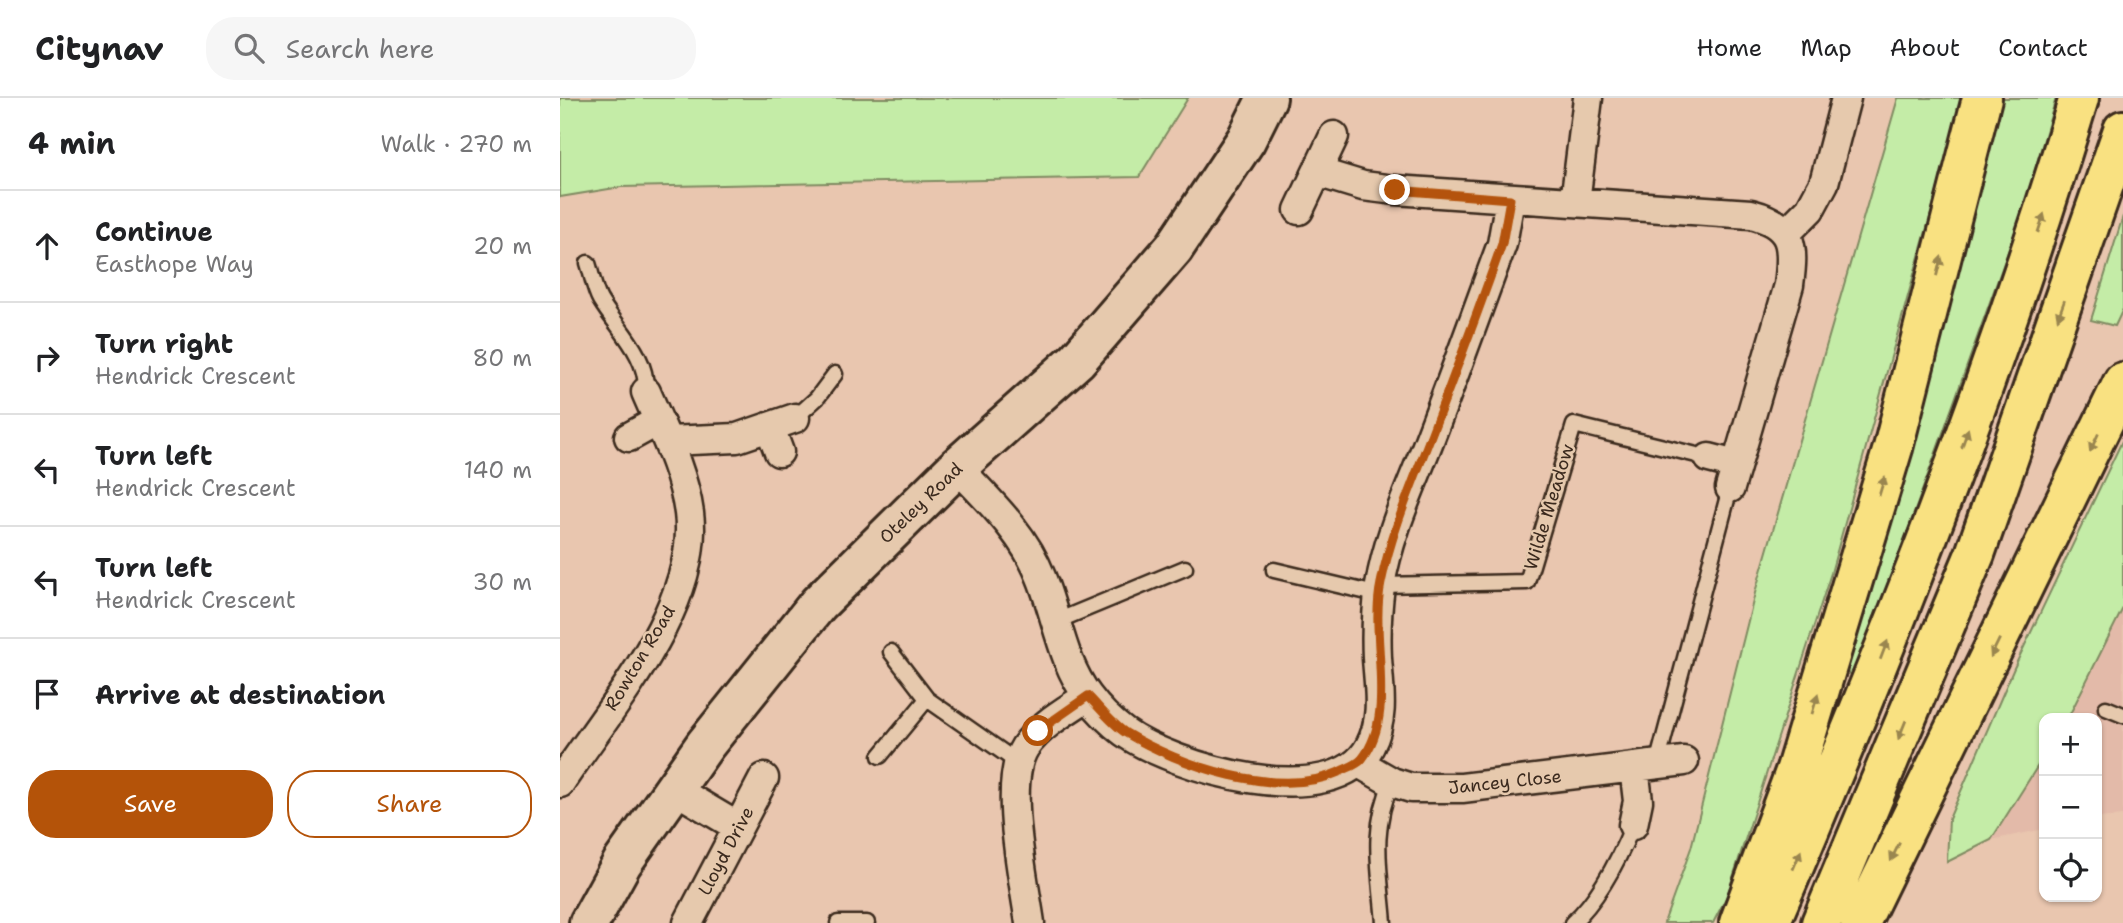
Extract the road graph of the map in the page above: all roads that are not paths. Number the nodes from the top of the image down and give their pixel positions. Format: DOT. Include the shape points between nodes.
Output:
graph roads {
  1 [pos="1267,98"];
  2 [pos="1588,98"];
  3 [pos="1846,98"];
  4 [pos="1982,98"];
  5 [pos="2079,98"];
  6 [pos="2123,130"];
  7 [pos="1334,136"];
  8 [pos="1317,172"];
  9 [pos="1510,199"];
  10 [pos="1575,202"];
  11 [pos="1299,210"];
  12 [pos="1787,232"];
  13 [pos="588,263"];
  14 [pos="835,374"];
  15 [pos="2123,382"];
  16 [pos="646,392"];
  17 [pos="663,431"];
  18 [pos="781,432"];
  19 [pos="629,437"];
  20 [pos="957,467"];
  21 [pos="1725,470"];
  22 [pos="1185,568"];
  23 [pos="1274,570"];
  24 [pos="1380,590"];
  25 [pos="1058,621"];
  26 [pos="891,652"];
  27 [pos="1088,696"];
  28 [pos="927,699"];
  29 [pos="2106,708"];
  30 [pos="2123,715"];
  31 [pos="880,756"];
  32 [pos="1017,762"];
  33 [pos="1359,762"];
  34 [pos="1658,764"];
  35 [pos="764,778"];
  36 [pos="1392,782"];
  37 [pos="560,783"];
  38 [pos="674,789"];
  39 [pos="1633,825"];
  40 [pos="738,827"];
  41 [pos="589,923"];
  42 [pos="688,923"];
  43 [pos="838,923"];
  44 [pos="867,923"];
  45 [pos="1030,923"];
  46 [pos="1384,923"];
  47 [pos="1572,923"];
  48 [pos="1739,923"];
  49 [pos="1770,923"];
  50 [pos="1821,923"];
  51 [pos="1860,923"];
  1 -- 20 [label="main road, Oteley Road" via="1190,225 1151,276 1077,360"];
  2 -- 10 [label="street"];
  3 -- 12 [label="street" via="1824,183 1810,209"];
  48 -- 4 [label="highway, one-way" via="1796,769 1894,448"];
  49 -- 5 [label="highway, one-way" via="1947,490"];
  6 -- 50 [label="highway, one-way" via="1975,554"];
  7 -- 8 [label="street"];
  8 -- 9 [label="street" via="1363,186"];
  8 -- 11 [label="street"];
  9 -- 10 [label="street"];
  9 -- 24 [label="street" via="1502,244 1399,519"];
  10 -- 12 [label="street" via="1751,214 1767,218"];
  12 -- 21 [label="street" via="1793,258 1789,285"];
  13 -- 16 [label="lane, Rowton Road" via="600,299 647,375"];
  14 -- 18 [label="lane"];
  15 -- 51 [label="highway, one-way"];
  16 -- 17 [label="street, Rowton Road"];
  17 -- 18 [label="street" via="737,438"];
  17 -- 19 [label="street"];
  17 -- 37 [label="street, Rowton Road" via="682,481 690,553 676,598 636,672"];
  20 -- 25 [label="street" via="1025,544"];
  20 -- 38 [label="main road, Oteley Road" via="818,604"];
  21 -- 24 [label="lane, Wilde Meadow" via="1574,425 1527,582"];
  21 -- 34 [label="lane" via="1690,641"];
  22 -- 25 [label="lane"];
  23 -- 24 [label="lane"];
  24 -- 33 [label="street" via="1377,657 1382,696 1377,727"];
  25 -- 27 [label="street" via="1071,667"];
  26 -- 28 [label="lane"];
  27 -- 32 [label="street" via="1038,731"];
  27 -- 33 [label="street" via="1123,731 1169,756 1214,771 1305,781"];
  28 -- 31 [label="lane"];
  28 -- 32 [label="lane"];
  29 -- 30 [label="lane"];
  32 -- 45 [label="street" via="1015,797"];
  33 -- 36 [label="street, Jancey Close"];
  34 -- 36 [label="street, Jancey Close" via="1462,788 1411,788"];
  34 -- 39 [label="street" via="1638,802"];
  35 -- 40 [label="street, Lloyd Drive"];
  36 -- 46 [label="lane" via="1381,805 1376,834"];
  38 -- 40 [label="street"];
  38 -- 41 [label="main road, Oteley Road" via="622,863"];
  39 -- 47 [label="lane" via="1620,857"];
  40 -- 42 [label="street, Lloyd Drive"];
  43 -- 44 [label="lane"];
}
